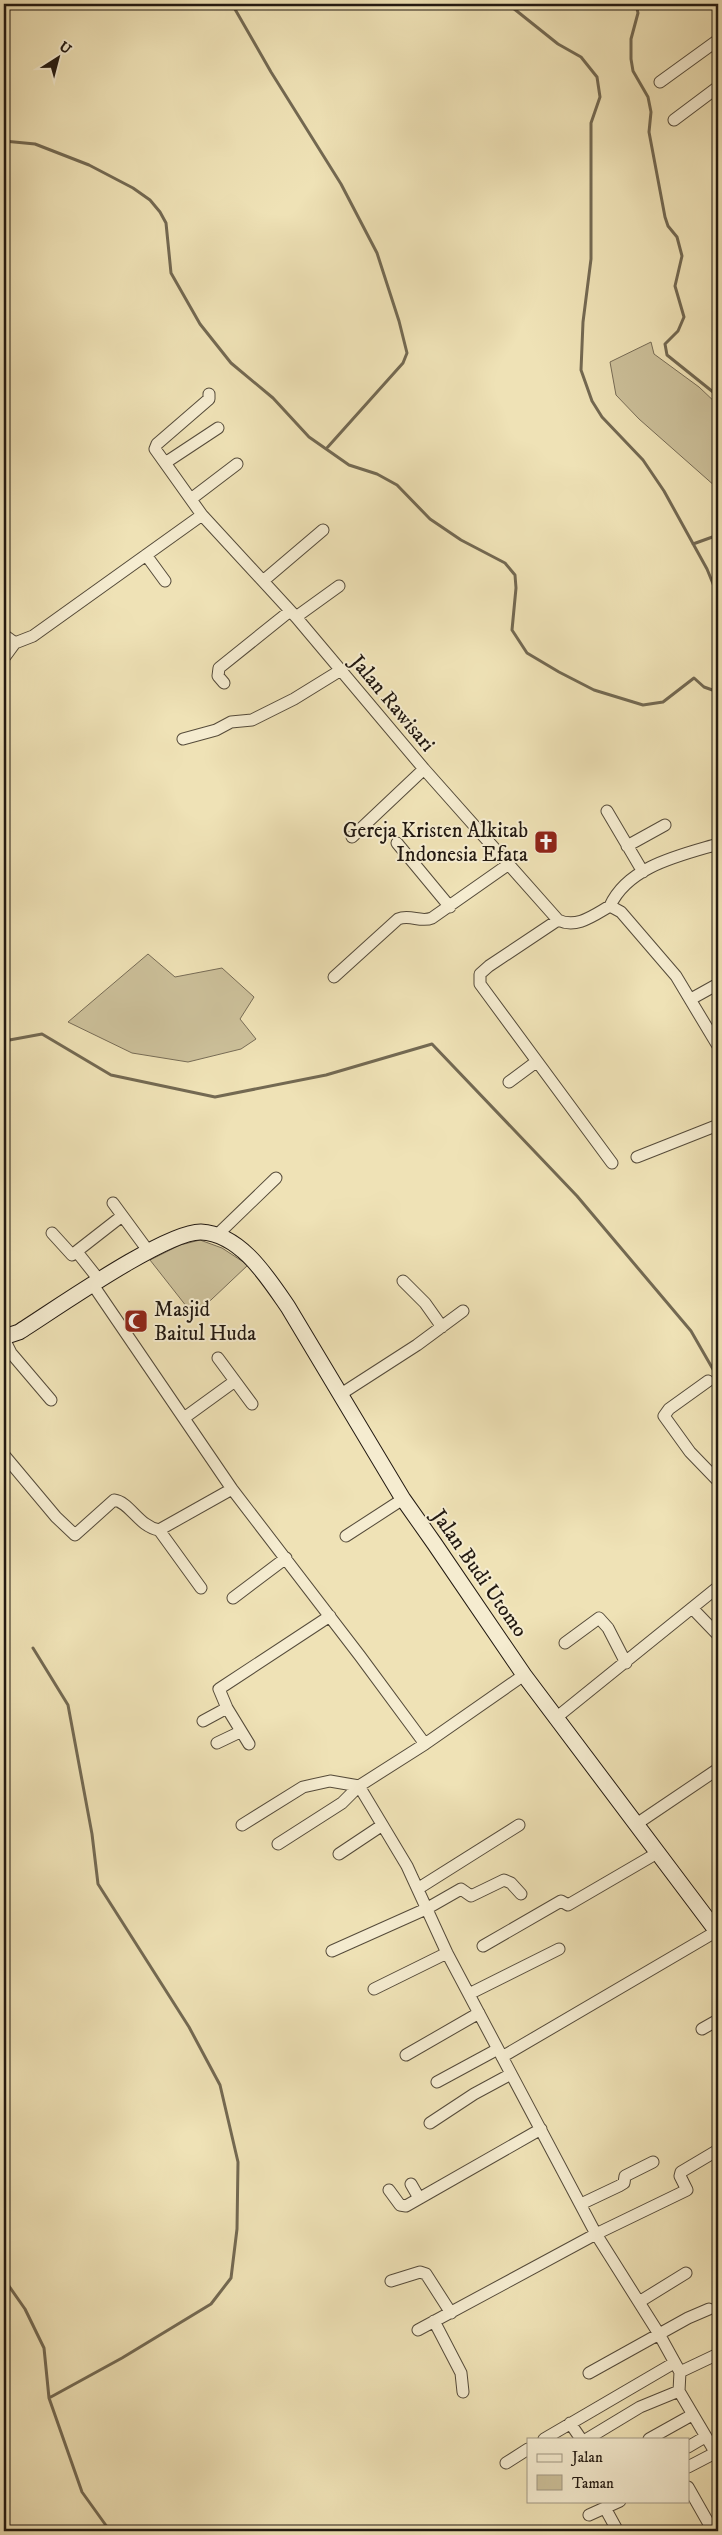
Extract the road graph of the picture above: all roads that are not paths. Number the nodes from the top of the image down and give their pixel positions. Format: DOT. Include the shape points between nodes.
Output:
graph roads {
  1 [pos="718,40"];
  2 [pos="660,82"];
  3 [pos="718,87"];
  4 [pos="674,120"];
  5 [pos="209,394"];
  6 [pos="218,428"];
  7 [pos="165,463"];
  8 [pos="238,464"];
  9 [pos="191,499"];
  10 [pos="202,515"];
  11 [pos="323,530"];
  12 [pos="146,555"];
  13 [pos="165,581"];
  14 [pos="263,581"];
  15 [pos="339,586"];
  16 [pos="293,614"];
  17 [pos="4,635"];
  18 [pos="15,642"];
  19 [pos="4,658"];
  20 [pos="341,670"];
  21 [pos="224,684"];
  22 [pos="183,739"];
  23 [pos="424,769"];
  24 [pos="607,811"];
  25 [pos="664,825"];
  26 [pos="352,837"];
  27 [pos="397,843"];
  28 [pos="718,844"];
  29 [pos="627,846"];
  30 [pos="509,864"];
  31 [pos="642,872"];
  32 [pos="610,906"];
  33 [pos="450,907"];
  34 [pos="558,920"];
  35 [pos="334,977"];
  36 [pos="718,984"];
  37 [pos="691,999"];
  38 [pos="718,1046"];
  39 [pos="536,1062"];
  40 [pos="509,1082"];
  41 [pos="718,1125"];
  42 [pos="637,1156"];
  43 [pos="612,1163"];
  44 [pos="276,1178"];
  45 [pos="113,1203"];
  46 [pos="122,1216"];
  47 [pos="52,1233"];
  48 [pos="216,1236"];
  49 [pos="78,1252"];
  50 [pos="149,1252"];
  51 [pos="403,1281"];
  52 [pos="97,1283"];
  53 [pos="463,1311"];
  54 [pos="442,1327"];
  55 [pos="4,1338"];
  56 [pos="218,1358"];
  57 [pos="235,1381"];
  58 [pos="708,1381"];
  59 [pos="341,1394"];
  60 [pos="51,1400"];
  61 [pos="252,1404"];
  62 [pos="184,1418"];
  63 [pos="4,1455"];
  64 [pos="718,1481"];
  65 [pos="232,1488"];
  66 [pos="403,1499"];
  67 [pos="159,1530"];
  68 [pos="346,1536"];
  69 [pos="286,1558"];
  70 [pos="718,1586"];
  71 [pos="202,1588"];
  72 [pos="233,1598"];
  73 [pos="692,1608"];
  74 [pos="330,1616"];
  75 [pos="718,1635"];
  76 [pos="565,1643"];
  77 [pos="626,1663"];
  78 [pos="524,1675"];
  79 [pos="227,1708"];
  80 [pos="557,1717"];
  81 [pos="203,1721"];
  82 [pos="240,1732"];
  83 [pos="217,1743"];
  84 [pos="249,1744"];
  85 [pos="425,1744"];
  86 [pos="718,1769"];
  87 [pos="358,1786"];
  88 [pos="638,1823"];
  89 [pos="242,1825"];
  90 [pos="520,1825"];
  91 [pos="381,1826"];
  92 [pos="278,1844"];
  93 [pos="659,1852"];
  94 [pos="339,1854"];
  95 [pos="419,1888"];
  96 [pos="521,1894"];
  97 [pos="426,1909"];
  98 [pos="718,1932"];
  99 [pos="484,1946"];
  100 [pos="560,1949"];
  101 [pos="332,1951"];
  102 [pos="447,1953"];
  103 [pos="374,1989"];
  104 [pos="469,1994"];
  105 [pos="479,2013"];
  106 [pos="718,2020"];
  107 [pos="702,2029"];
  108 [pos="500,2053"];
  109 [pos="406,2055"];
  110 [pos="511,2074"];
  111 [pos="436,2082"];
  112 [pos="430,2123"];
  113 [pos="541,2130"];
  114 [pos="718,2150"];
  115 [pos="654,2162"];
  116 [pos="411,2184"];
  117 [pos="389,2190"];
  118 [pos="420,2198"];
  119 [pos="581,2204"];
  120 [pos="596,2234"];
  121 [pos="686,2274"];
  122 [pos="391,2281"];
  123 [pos="638,2302"];
  124 [pos="709,2309"];
  125 [pos="450,2313"];
  126 [pos="434,2322"];
  127 [pos="418,2330"];
  128 [pos="659,2334"];
  129 [pos="718,2354"];
  130 [pos="677,2368"];
  131 [pos="589,2373"];
  132 [pos="679,2391"];
  133 [pos="463,2392"];
  134 [pos="692,2415"];
  135 [pos="570,2423"];
  136 [pos="705,2437"];
  137 [pos="546,2438"];
  138 [pos="579,2438"];
  139 [pos="589,2438"];
  140 [pos="651,2438"];
  141 [pos="690,2446"];
  142 [pos="527,2450"];
  143 [pos="717,2455"];
  144 [pos="506,2464"];
  145 [pos="690,2466"];
  146 [pos="690,2491"];
  147 [pos="618,2502"];
  148 [pos="605,2508"];
  149 [pos="589,2515"];
  150 [pos="616,2528"];
  151 [pos="713,2531"];
  1 -- 2 [label="street"];
  3 -- 4 [label="street"];
  5 -- 7 [label="street, Jalan Rawisari" via="209,399 157,444 155,449"];
  6 -- 7 [label="street"];
  7 -- 9 [label="street, Jalan Rawisari"];
  8 -- 9 [label="street"];
  9 -- 10 [label="street, Jalan Rawisari"];
  10 -- 12 [label="street"];
  10 -- 14 [label="street, Jalan Rawisari"];
  11 -- 14 [label="street"];
  12 -- 13 [label="street"];
  12 -- 18 [label="street" via="34,636"];
  14 -- 16 [label="street, Jalan Rawisari"];
  15 -- 16 [label="street"];
  16 -- 20 [label="street, Jalan Rawisari"];
  16 -- 21 [label="street" via="219,668 218,676"];
  17 -- 18 [label="street"];
  18 -- 19 [label="street"];
  20 -- 22 [label="street" via="252,720 231,722 216,730"];
  20 -- 23 [label="street, Jalan Rawisari"];
  23 -- 26 [label="street"];
  23 -- 30 [label="street, Jalan Rawisari"];
  24 -- 29 [label="street"];
  25 -- 29 [label="street"];
  27 -- 33 [label="street"];
  28 -- 31 [label="street" via="679,855"];
  29 -- 31 [label="street"];
  30 -- 33 [label="street"];
  30 -- 34 [label="street, Jalan Rawisari"];
  31 -- 32 [label="street" via="615,897"];
  32 -- 34 [label="street" via="577,924"];
  32 -- 37 [label="street" via="621,912 646,940"];
  33 -- 35 [label="street" via="427,920 404,916 398,919"];
  34 -- 39 [label="street" via="489,966 479,978 480,984"];
  36 -- 37 [label="street"];
  37 -- 38 [label="street"];
  39 -- 40 [label="street"];
  39 -- 43 [label="street"];
  41 -- 42 [label="street"];
  44 -- 48 [label="street"];
  45 -- 46 [label="street"];
  46 -- 49 [label="street"];
  46 -- 50 [label="street"];
  47 -- 49 [label="street" via="72,1255"];
  48 -- 50 [label="street" via="192,1233"];
  48 -- 59 [label="street, Jalan Budi Utomo" via="248,1256 268,1277"];
  49 -- 52 [label="street"];
  50 -- 52 [label="street"];
  51 -- 54 [label="street"];
  52 -- 55 [label="street"];
  52 -- 62 [label="street"];
  53 -- 54 [label="street"];
  54 -- 59 [label="street"];
  55 -- 60 [label="street" via="11,1352"];
  56 -- 57 [label="street"];
  57 -- 61 [label="street"];
  57 -- 62 [label="street"];
  58 -- 64 [label="street" via="664,1416 690,1452"];
  59 -- 66 [label="street, Jalan Budi Utomo"];
  62 -- 65 [label="street"];
  63 -- 67 [label="street" via="75,1535 116,1500 143,1524"];
  65 -- 67 [label="street"];
  65 -- 69 [label="street"];
  66 -- 68 [label="street"];
  66 -- 78 [label="street, Jalan Budi Utomo"];
  67 -- 71 [label="street"];
  69 -- 72 [label="street"];
  69 -- 74 [label="street"];
  70 -- 73 [label="street"];
  73 -- 75 [label="street"];
  73 -- 77 [label="street"];
  74 -- 79 [label="street" via="220,1687"];
  74 -- 85 [label="street"];
  76 -- 77 [label="street" via="600,1618"];
  77 -- 80 [label="street"];
  78 -- 80 [label="street, Jalan Budi Utomo"];
  78 -- 85 [label="street"];
  79 -- 81 [label="street"];
  79 -- 82 [label="street"];
  80 -- 88 [label="street, Jalan Budi Utomo"];
  82 -- 83 [label="street"];
  82 -- 84 [label="street"];
  85 -- 87 [label="street"];
  86 -- 88 [label="street"];
  87 -- 89 [label="street" via="330,1781 303,1787"];
  87 -- 91 [label="street"];
  87 -- 92 [label="street" via="342,1803"];
  88 -- 93 [label="street, Jalan Budi Utomo"];
  90 -- 95 [label="street"];
  91 -- 94 [label="street"];
  91 -- 95 [label="street"];
  93 -- 98 [label="street, Jalan Budi Utomo"];
  93 -- 99 [label="street" via="568,1905 561,1902"];
  95 -- 97 [label="street"];
  96 -- 97 [label="street" via="504,1880 471,1896 461,1889"];
  97 -- 101 [label="street"];
  97 -- 102 [label="street"];
  98 -- 108 [label="street"];
  100 -- 104 [label="street"];
  102 -- 103 [label="street"];
  102 -- 104 [label="street"];
  104 -- 105 [label="street"];
  105 -- 108 [label="street"];
  105 -- 109 [label="street"];
  106 -- 107 [label="street"];
  108 -- 110 [label="street"];
  108 -- 111 [label="street"];
  110 -- 112 [label="street"];
  110 -- 113 [label="street"];
  113 -- 118 [label="street"];
  113 -- 119 [label="street"];
  114 -- 120 [label="street" via="680,2172 688,2190"];
  115 -- 119 [label="street" via="625,2176 624,2183 619,2186"];
  116 -- 118 [label="street"];
  117 -- 118 [label="street" via="403,2207"];
  119 -- 120 [label="street"];
  120 -- 123 [label="street"];
  120 -- 125 [label="street"];
  121 -- 123 [label="street"];
  122 -- 125 [label="street" via="420,2272 426,2274"];
  123 -- 128 [label="street"];
  124 -- 128 [label="street"];
  125 -- 126 [label="street"];
  126 -- 127 [label="street"];
  126 -- 133 [label="street" via="461,2373"];
  128 -- 130 [label="street"];
  128 -- 131 [label="street"];
  129 -- 130 [label="street"];
  130 -- 132 [label="street"];
  130 -- 135 [label="street"];
  132 -- 134 [label="street"];
  132 -- 139 [label="street" via="640,2407"];
  134 -- 136 [label="street"];
  134 -- 140 [label="street"];
  135 -- 137 [label="street"];
  135 -- 138 [label="street"];
  136 -- 141 [label="street"];
  136 -- 143 [label="street"];
  142 -- 144 [label="street"];
  143 -- 145 [label="street"];
  146 -- 151 [label="street"];
  147 -- 148 [label="street"];
  148 -- 149 [label="street"];
  148 -- 150 [label="street"];
}
